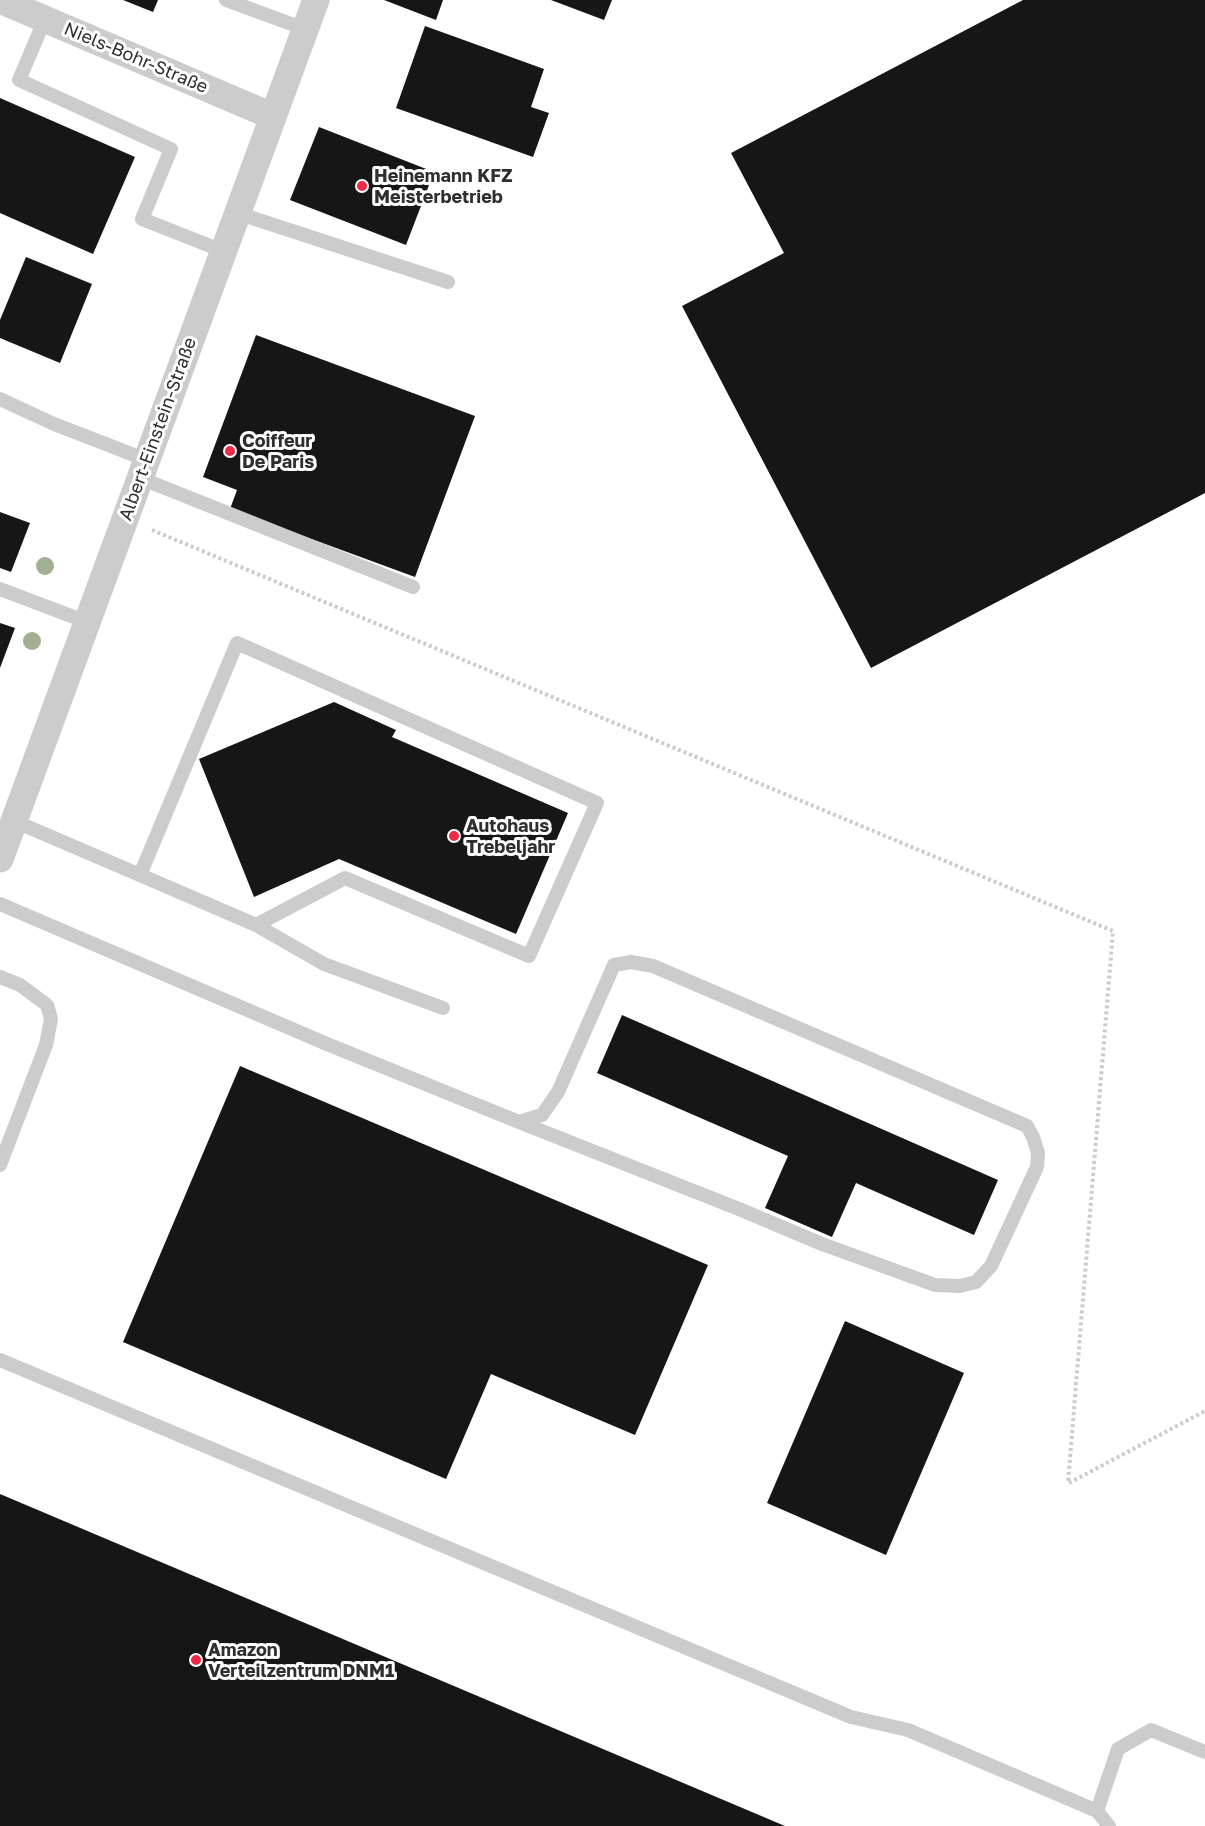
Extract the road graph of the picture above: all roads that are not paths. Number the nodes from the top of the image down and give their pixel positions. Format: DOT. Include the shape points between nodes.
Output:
graph roads {
  1 [pos="0,0"];
  2 [pos="226,0"];
  3 [pos="316,0"];
  4 [pos="45,19"];
  5 [pos="305,29"];
  6 [pos="272,116"];
  7 [pos="237,213"];
  8 [pos="223,251"];
  9 [pos="448,282"];
  10 [pos="0,399"];
  11 [pos="143,469"];
  12 [pos="413,587"];
  13 [pos="0,589"];
  14 [pos="87,622"];
  15 [pos="14,821"];
  16 [pos="0,859"];
  17 [pos="140,875"];
  18 [pos="0,904"];
  19 [pos="256,925"];
  20 [pos="0,977"];
  21 [pos="443,1008"];
  22 [pos="519,1122"];
  23 [pos="0,1165"];
  24 [pos="0,1360"];
  25 [pos="1205,1752"];
  26 [pos="1097,1811"];
  27 [pos="1109,1826"];
  1 -- 4 [label="street, Niels-Bohr-Straße"];
  2 -- 5 [label="lane"];
  3 -- 5 [label="street, Albert-Einstein-Straße"];
  4 -- 6 [label="street, Niels-Bohr-Straße"];
  4 -- 8 [label="lane" via="19,80 171,149 142,219"];
  5 -- 6 [label="street, Albert-Einstein-Straße"];
  6 -- 7 [label="street, Albert-Einstein-Straße"];
  7 -- 8 [label="street, Albert-Einstein-Straße"];
  7 -- 9 [label="lane"];
  8 -- 11 [label="street, Albert-Einstein-Straße"];
  10 -- 11 [label="lane"];
  11 -- 12 [label="lane"];
  11 -- 14 [label="street, Albert-Einstein-Straße"];
  13 -- 14 [label="lane"];
  14 -- 15 [label="street, Albert-Einstein-Straße"];
  15 -- 16 [label="street, Albert-Einstein-Straße"];
  15 -- 17 [label="lane"];
  17 -- 19 [label="lane"];
  17 -- 19 [label="lane" via="237,643 597,803 529,956 345,878"];
  18 -- 22 [label="lane"];
  19 -- 21 [label="lane" via="324,964"];
  20 -- 23 [label="lane" via="47,1005 51,1019 46,1045"];
  22 -- 22 [label="lane" via="542,1115 558,1092 614,965 631,962 652,966 1027,1126 1038,1153 1037,1167 991,1266 976,1282 960,1287 935,1285 822,1244"];
  24 -- 26 [label="lane" via="840,1713 908,1730"];
  25 -- 26 [label="lane" via="1151,1730 1118,1749"];
  26 -- 27 [label="lane"];
}
